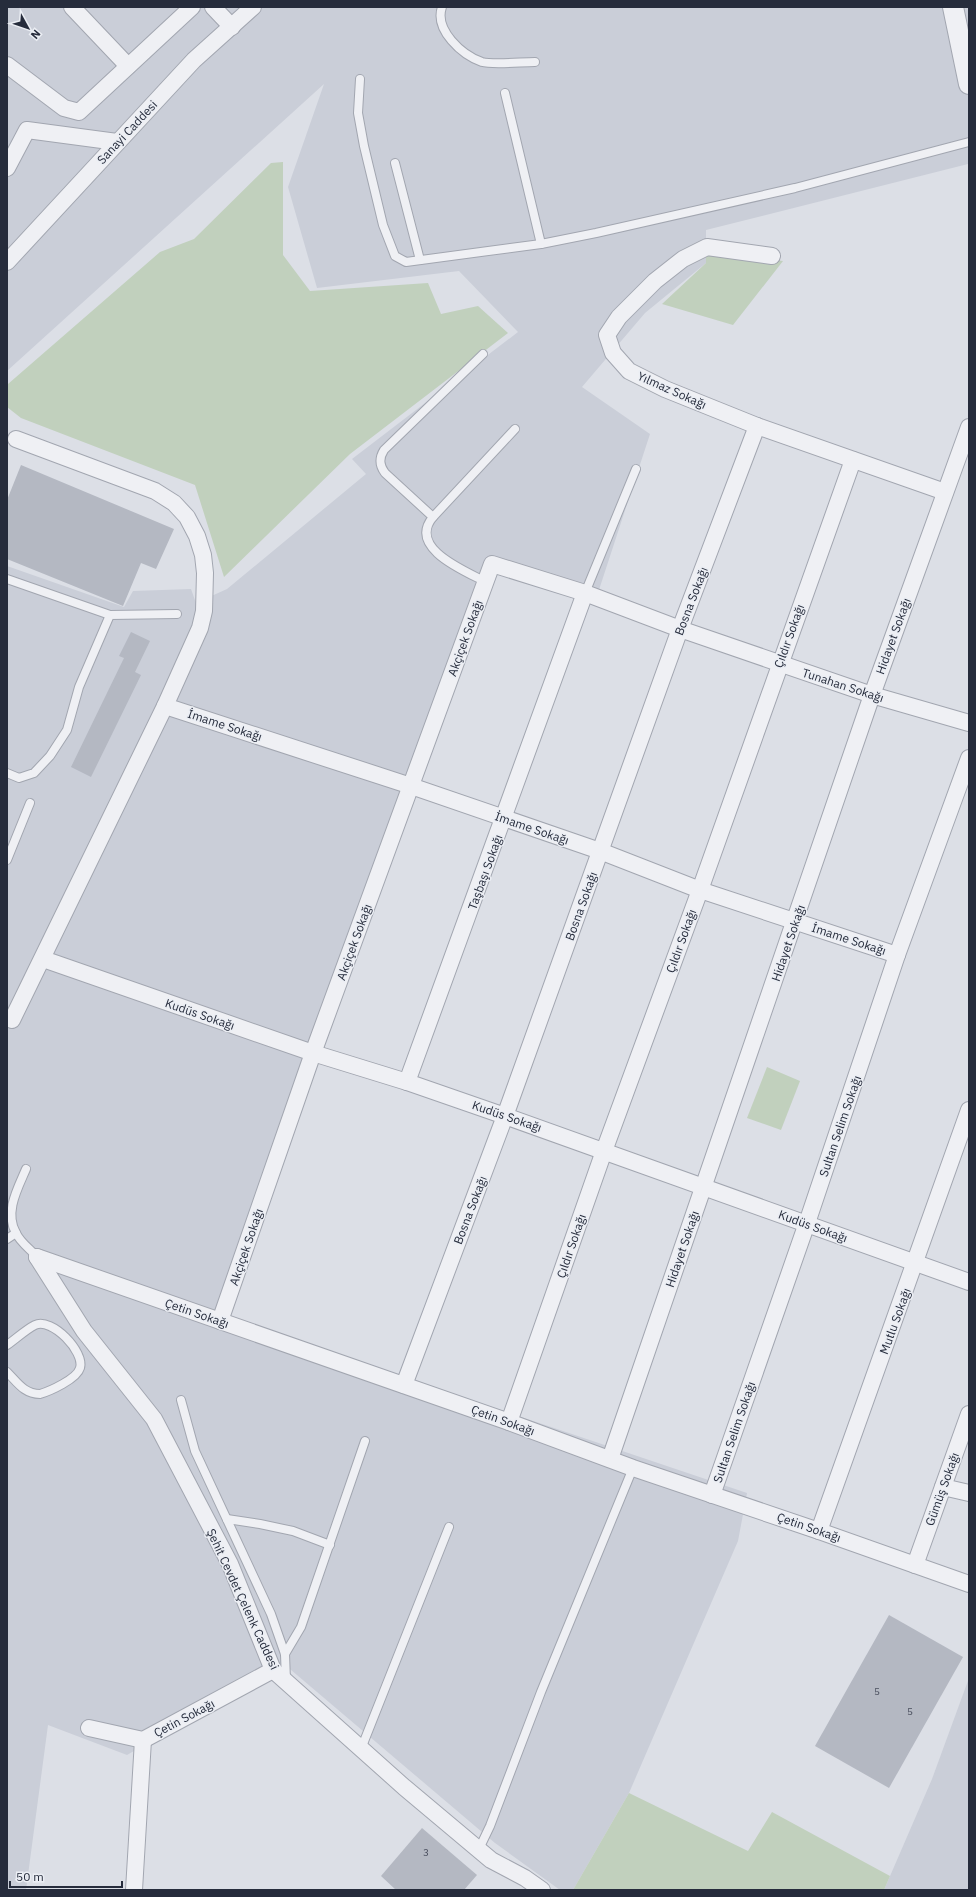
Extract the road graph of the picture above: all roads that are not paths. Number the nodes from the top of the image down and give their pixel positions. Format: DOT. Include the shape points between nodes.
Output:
graph roads {
  1 [pos="72,7"];
  2 [pos="192,7"];
  3 [pos="213,7"];
  4 [pos="253,7"];
  5 [pos="442,7"];
  6 [pos="953,7"];
  7 [pos="232,27"];
  8 [pos="535,62"];
  9 [pos="7,65"];
  10 [pos="128,66"];
  11 [pos="360,79"];
  12 [pos="969,84"];
  13 [pos="505,93"];
  14 [pos="117,142"];
  15 [pos="969,142"];
  16 [pos="395,163"];
  17 [pos="7,168"];
  18 [pos="541,244"];
  19 [pos="772,256"];
  20 [pos="420,260"];
  21 [pos="7,262"];
  22 [pos="483,354"];
  23 [pos="757,426"];
  24 [pos="969,428"];
  25 [pos="515,429"];
  26 [pos="16,439"];
  27 [pos="853,460"];
  28 [pos="636,469"];
  29 [pos="945,492"];
  30 [pos="433,517"];
  31 [pos="492,564"];
  32 [pos="7,579"];
  33 [pos="486,582"];
  34 [pos="585,593"];
  35 [pos="177,614"];
  36 [pos="110,615"];
  37 [pos="680,629"];
  38 [pos="779,664"];
  39 [pos="872,694"];
  40 [pos="165,706"];
  41 [pos="969,723"];
  42 [pos="969,758"];
  43 [pos="7,773"];
  44 [pos="411,786"];
  45 [pos="30,803"];
  46 [pos="504,820"];
  47 [pos="600,851"];
  48 [pos="7,860"];
  49 [pos="700,890"];
  50 [pos="795,922"];
  51 [pos="897,955"];
  52 [pos="43,959"];
  53 [pos="12,1020"];
  54 [pos="313,1053"];
  55 [pos="407,1082"];
  56 [pos="969,1110"];
  57 [pos="505,1116"];
  58 [pos="604,1151"];
  59 [pos="26,1169"];
  60 [pos="703,1186"];
  61 [pos="807,1224"];
  62 [pos="16,1233"];
  63 [pos="7,1239"];
  64 [pos="37,1257"];
  65 [pos="916,1263"];
  66 [pos="969,1282"];
  67 [pos="220,1321"];
  68 [pos="7,1345"];
  69 [pos="7,1372"];
  70 [pos="404,1385"];
  71 [pos="181,1400"];
  72 [pos="969,1414"];
  73 [pos="509,1422"];
  74 [pos="365,1440"];
  75 [pos="610,1459"];
  76 [pos="633,1468"];
  77 [pos="943,1487"];
  78 [pos="969,1493"];
  79 [pos="712,1495"];
  80 [pos="227,1519"];
  81 [pos="449,1527"];
  82 [pos="819,1531"];
  83 [pos="330,1545"];
  84 [pos="915,1565"];
  85 [pos="969,1584"];
  86 [pos="285,1654"];
  87 [pos="273,1670"];
  88 [pos="286,1681"];
  89 [pos="89,1728"];
  90 [pos="143,1740"];
  91 [pos="361,1748"];
  92 [pos="479,1849"];
  93 [pos="134,1890"];
  94 [pos="542,1890"];
  1 -- 10 [label="street"];
  2 -- 10 [label="street"];
  3 -- 7 [label="street"];
  4 -- 7 [label="street, Sanayi Caddesi"];
  5 -- 8 [label="lane" via="442,24 451,40 468,55 483,62"];
  6 -- 12 [label="street"];
  7 -- 14 [label="street, Sanayi Caddesi" via="194,60"];
  9 -- 10 [label="street" via="64,108 79,112"];
  11 -- 20 [label="lane" via="358,112 383,225 395,256 406,262"];
  13 -- 18 [label="lane"];
  14 -- 17 [label="street" via="27,130"];
  14 -- 21 [label="street, Sanayi Caddesi"];
  15 -- 18 [label="lane" via="795,188"];
  16 -- 20 [label="lane"];
  18 -- 20 [label="lane"];
  19 -- 23 [label="street, Yılmaz Sokağı" via="707,247 683,259 655,281 619,317 607,334 613,353 629,371 665,389"];
  22 -- 30 [label="lane" via="382,454 380,462 385,473"];
  23 -- 27 [label="street, Yılmaz Sokağı"];
  23 -- 37 [label="street, Bosna Sokağı"];
  24 -- 29 [label="street, Hidayet Sokağı"];
  25 -- 30 [label="lane"];
  26 -- 40 [label="street" via="155,490 174,503 187,517 203,555 204,611 200,628"];
  27 -- 29 [label="street, Yılmaz Sokağı"];
  27 -- 38 [label="street, Çıldır Sokağı"];
  28 -- 34 [label="lane"];
  29 -- 39 [label="street, Hidayet Sokağı"];
  30 -- 33 [label="lane" via="426,530 428,543 452,563"];
  31 -- 33 [label="street, Akçiçek Sokağı"];
  31 -- 34 [label="street, Tunahan Sokağı"];
  32 -- 36 [label="lane"];
  33 -- 44 [label="street, Akçiçek Sokağı"];
  34 -- 37 [label="street, Tunahan Sokağı"];
  34 -- 46 [label="street, Taşbaşı Sokağı"];
  35 -- 36 [label="lane"];
  36 -- 43 [label="lane" via="79,686 67,730 50,756 34,773 19,778"];
  37 -- 38 [label="street, Tunahan Sokağı"];
  37 -- 47 [label="street, Bosna Sokağı"];
  38 -- 39 [label="street, Tunahan Sokağı"];
  38 -- 49 [label="street, Çıldır Sokağı"];
  39 -- 41 [label="street, Tunahan Sokağı"];
  39 -- 50 [label="street, Hidayet Sokağı"];
  40 -- 44 [label="street, İmame Sokağı"];
  40 -- 52 [label="street"];
  42 -- 51 [label="street, Sultan Selim Sokağı"];
  44 -- 46 [label="street, İmame Sokağı"];
  44 -- 54 [label="street, Akçiçek Sokağı"];
  45 -- 48 [label="lane"];
  46 -- 47 [label="street, İmame Sokağı"];
  46 -- 55 [label="street, Taşbaşı Sokağı"];
  47 -- 49 [label="street, İmame Sokağı"];
  47 -- 57 [label="street, Bosna Sokağı"];
  49 -- 50 [label="street, İmame Sokağı"];
  49 -- 58 [label="street, Çıldır Sokağı"];
  50 -- 51 [label="street, İmame Sokağı"];
  50 -- 60 [label="street, Hidayet Sokağı"];
  51 -- 61 [label="street, Sultan Selim Sokağı"];
  52 -- 53 [label="street"];
  52 -- 54 [label="street, Kudüs Sokağı"];
  54 -- 55 [label="street, Kudüs Sokağı"];
  54 -- 67 [label="street, Akçiçek Sokağı"];
  55 -- 57 [label="street, Kudüs Sokağı"];
  56 -- 65 [label="street, Mutlu Sokağı"];
  57 -- 58 [label="street, Kudüs Sokağı"];
  57 -- 70 [label="street, Bosna Sokağı"];
  58 -- 60 [label="street, Kudüs Sokağı"];
  58 -- 73 [label="street, Çıldır Sokağı"];
  59 -- 62 [label="lane" via="12,1203 11,1213"];
  60 -- 61 [label="street, Kudüs Sokağı"];
  60 -- 75 [label="street, Hidayet Sokağı"];
  61 -- 65 [label="street, Kudüs Sokağı"];
  61 -- 79 [label="street, Sultan Selim Sokağı"];
  62 -- 63 [label="lane"];
  62 -- 64 [label="lane"];
  64 -- 67 [label="street, Çetin Sokağı"];
  64 -- 87 [label="street, Şehit Cevdet Çelenk Caddesi" via="84,1331 154,1419 230,1564"];
  65 -- 66 [label="street, Kudüs Sokağı"];
  65 -- 82 [label="street, Mutlu Sokağı"];
  67 -- 70 [label="street, Çetin Sokağı"];
  68 -- 69 [label="lane" via="35,1325 48,1325 63,1334 79,1356 81,1367 73,1378 40,1394 25,1390"];
  70 -- 73 [label="street, Çetin Sokağı"];
  71 -- 80 [label="lane" via="195,1451"];
  72 -- 77 [label="street, Gümüş Sokağı"];
  73 -- 75 [label="street, Çetin Sokağı"];
  74 -- 83 [label="lane"];
  75 -- 76 [label="street, Çetin Sokağı"];
  76 -- 79 [label="street, Çetin Sokağı"];
  76 -- 92 [label="lane"];
  77 -- 78 [label="street"];
  77 -- 84 [label="street, Gümüş Sokağı"];
  79 -- 82 [label="street, Çetin Sokağı"];
  80 -- 83 [label="lane" via="293,1531"];
  80 -- 86 [label="lane" via="271,1614"];
  81 -- 91 [label="lane"];
  82 -- 84 [label="street, Çetin Sokağı"];
  83 -- 86 [label="lane" via="301,1627"];
  84 -- 85 [label="street, Çetin Sokağı"];
  86 -- 88 [label="lane"];
  87 -- 88 [label="street, Şehit Cevdet Çelenk Caddesi"];
  87 -- 90 [label="street, Çetin Sokağı"];
  88 -- 91 [label="street, Şehit Cevdet Çelenk Caddesi"];
  89 -- 90 [label="street, Çetin Sokağı"];
  90 -- 93 [label="street"];
  91 -- 92 [label="street, Şehit Cevdet Çelenk Caddesi"];
  92 -- 94 [label="street, Şehit Cevdet Çelenk Caddesi" via="491,1860"];
}
